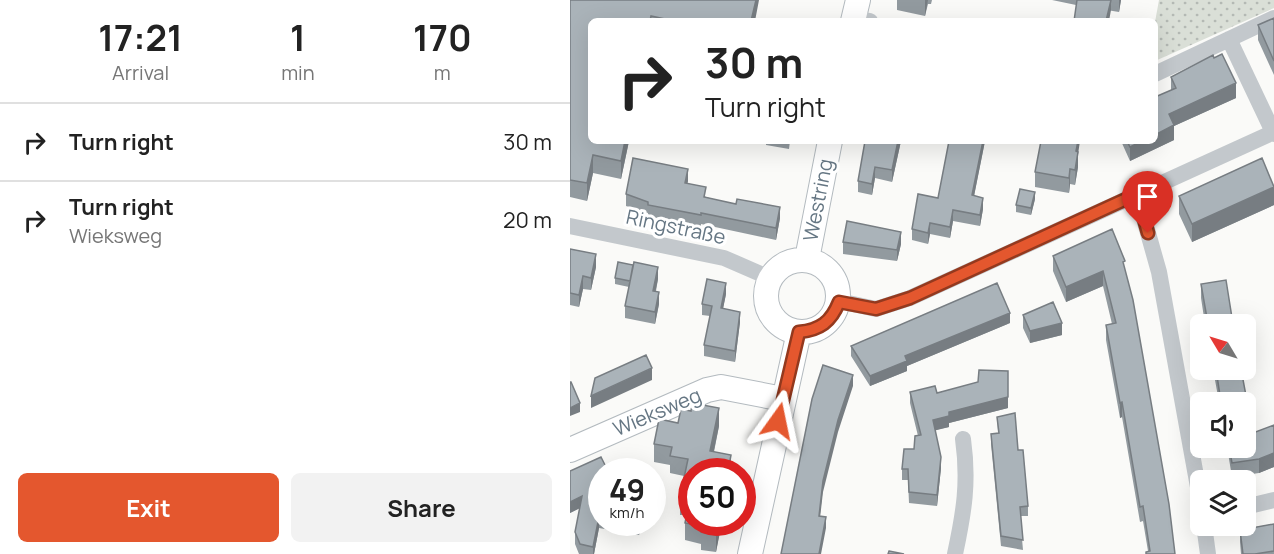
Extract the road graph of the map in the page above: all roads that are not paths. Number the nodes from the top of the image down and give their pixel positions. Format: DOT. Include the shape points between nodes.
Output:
graph roads {
  1 [pos="1274,18"];
  2 [pos="1228,39"];
  3 [pos="1158,73"];
  4 [pos="1274,133"];
  5 [pos="829,144"];
  6 [pos="1137,194"];
  7 [pos="570,226"];
  8 [pos="807,259"];
  9 [pos="770,278"];
  10 [pos="839,302"];
  11 [pos="799,332"];
  12 [pos="783,399"];
  13 [pos="963,439"];
  14 [pos="570,450"];
  15 [pos="1195,470"];
  16 [pos="1274,500"];
  17 [pos="1256,504"];
  18 [pos="1206,536"];
  19 [pos="750,554"];
  20 [pos="955,554"];
  21 [pos="1208,554"];
  1 -- 2 [label="street"];
  2 -- 3 [label="street"];
  2 -- 4 [label="street"];
  4 -- 6 [label="street"];
  5 -- 8 [label="main road, Westring"];
  6 -- 10 [label="street" via="910,298 876,309"];
  6 -- 15 [label="street" via="1159,272"];
  7 -- 9 [label="street, Ringstraße" via="724,258"];
  8 -- 9 [label="main road" via="793,260"];
  8 -- 10 [label="main road" via="832,274"];
  9 -- 11 [label="main road" via="767,306 785,328"];
  10 -- 11 [label="main road" via="824,325"];
  11 -- 12 [label="main road"];
  12 -- 14 [label="main road, Wieksweg" via="721,387 707,390"];
  12 -- 19 [label="main road"];
  13 -- 20 [label="street" via="966,500"];
  16 -- 17 [label="street"];
  18 -- 21 [label="street"];
}
